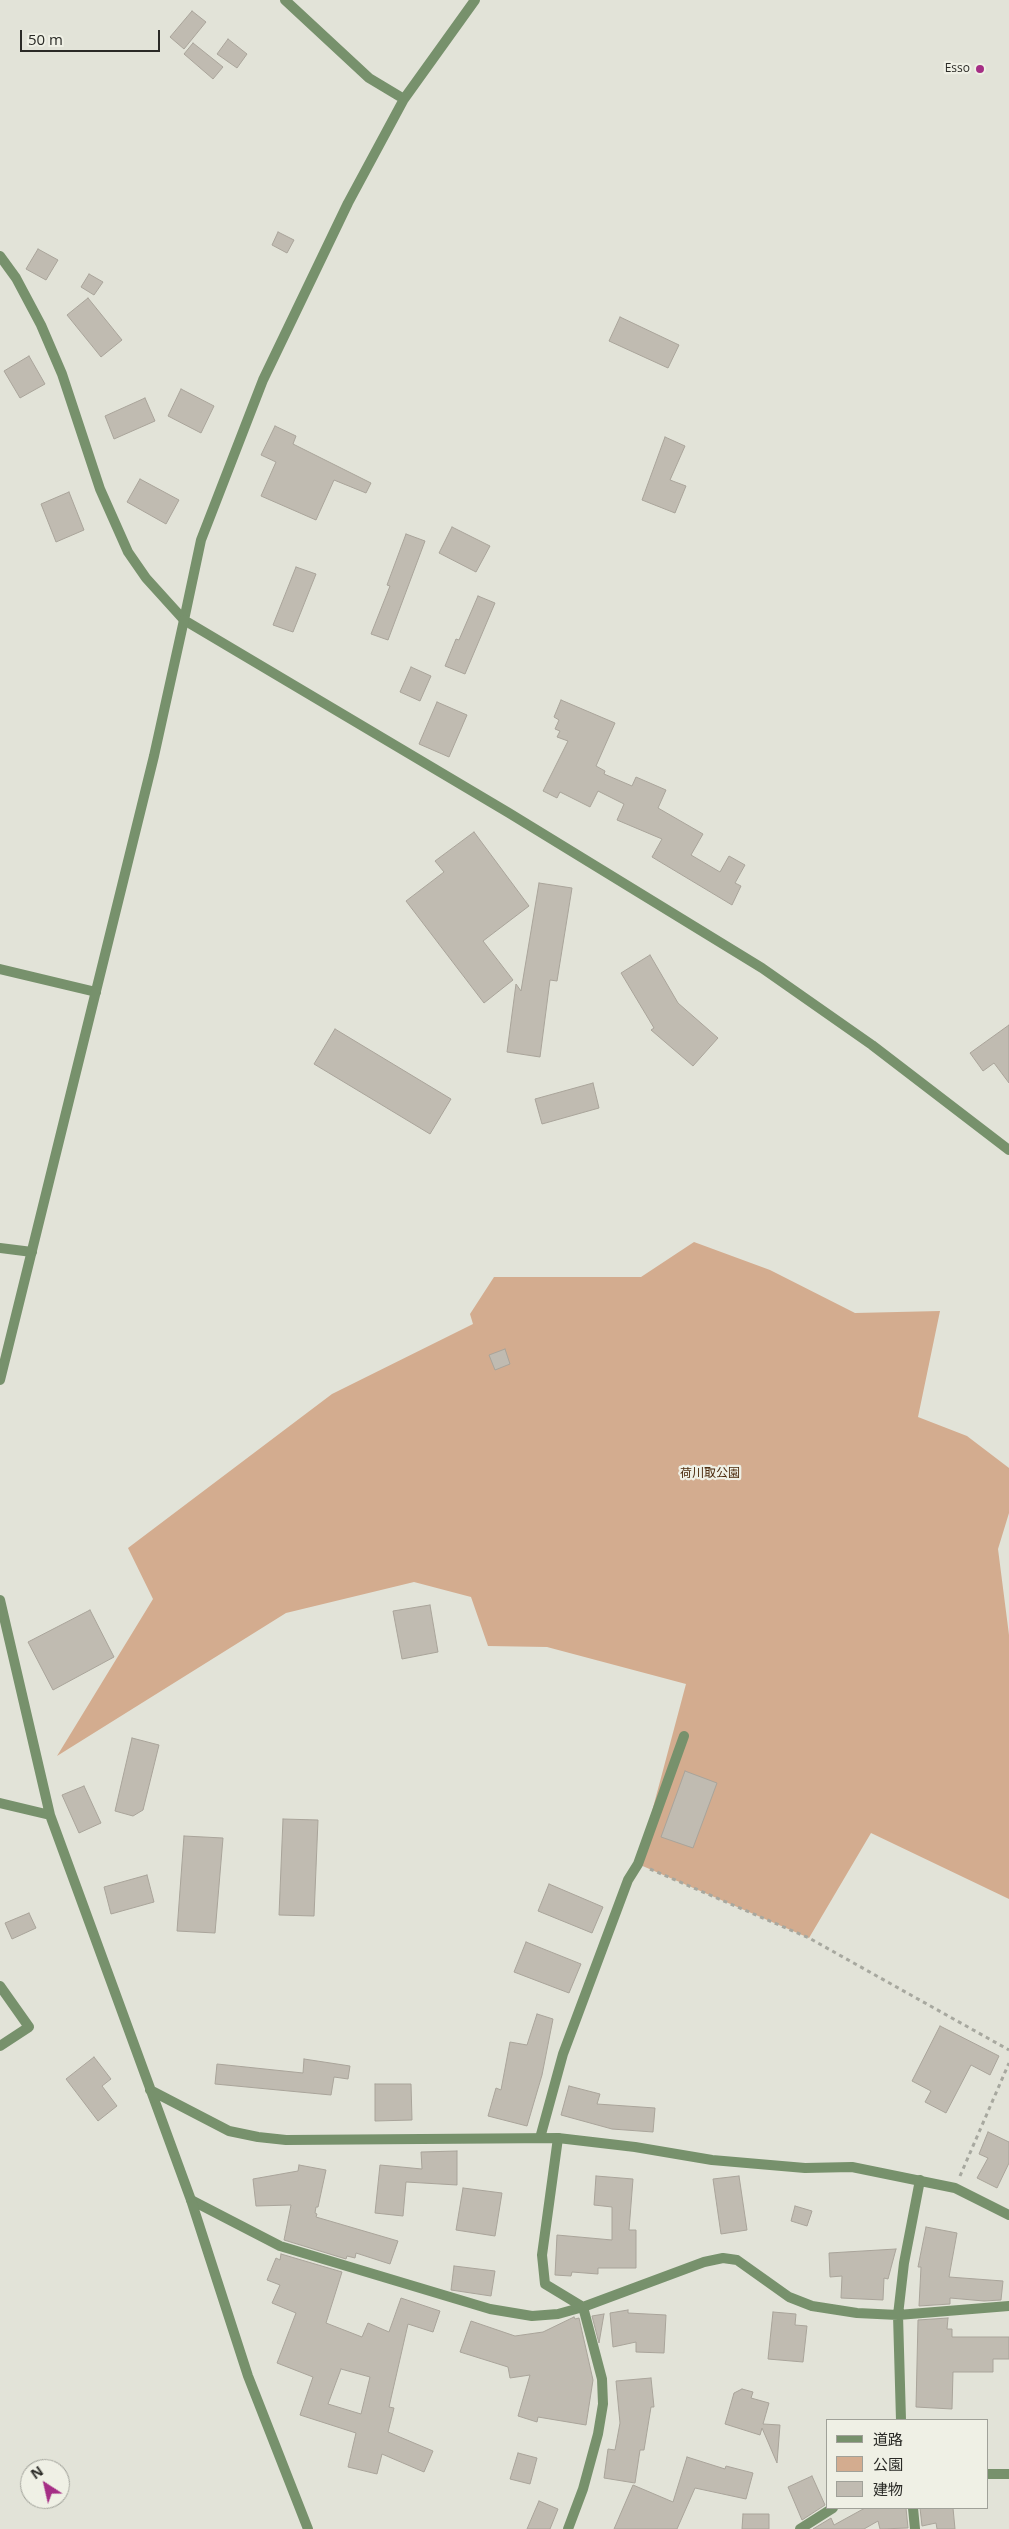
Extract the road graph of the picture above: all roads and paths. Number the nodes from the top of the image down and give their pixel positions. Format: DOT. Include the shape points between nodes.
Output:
graph roads {
  1 [pos="285,0"];
  2 [pos="475,0"];
  3 [pos="404,99"];
  4 [pos="0,256"];
  5 [pos="184,620"];
  6 [pos="0,969"];
  7 [pos="96,992"];
  8 [pos="1009,1150"];
  9 [pos="0,1248"];
  10 [pos="32,1252"];
  11 [pos="0,1380"];
  12 [pos="0,1600"];
  13 [pos="684,1736"];
  14 [pos="0,1803"];
  15 [pos="50,1815"];
  16 [pos="638,1864"];
  17 [pos="0,1986"];
  18 [pos="0,2046"];
  19 [pos="1009,2050"];
  20 [pos="1009,2063"];
  21 [pos="150,2090"];
  22 [pos="540,2138"];
  23 [pos="558,2138"];
  24 [pos="920,2180"];
  25 [pos="955,2188"];
  26 [pos="191,2200"];
  27 [pos="1009,2215"];
  28 [pos="1009,2306"];
  29 [pos="583,2307"];
  30 [pos="898,2315"];
  31 [pos="901,2419"];
  32 [pos="989,2474"];
  33 [pos="1009,2474"];
  34 [pos="831,2509"];
  35 [pos="912,2509"];
  36 [pos="308,2529"];
  37 [pos="568,2529"];
  38 [pos="800,2529"];
  39 [pos="915,2529"];
  1 -- 3 [label="street" via="369,78"];
  2 -- 3 [label="street"];
  3 -- 5 [label="street" via="348,203 263,380 201,540"];
  4 -- 5 [label="street" via="30,304 51,350 100,489 128,552 146,578"];
  5 -- 7 [label="street"];
  5 -- 8 [label="street" via="762,968 872,1045"];
  6 -- 7 [label="street"];
  7 -- 10 [label="street"];
  9 -- 10 [label="street"];
  10 -- 11 [label="street"];
  12 -- 15 [label="street"];
  13 -- 16 [label="street"];
  14 -- 15 [label="street"];
  15 -- 21 [label="street"];
  16 -- 19 [label="path" via="809,1938"];
  16 -- 22 [label="street" via="628,1880 563,2054"];
  17 -- 18 [label="street" via="29,2027"];
  20 -- 25 [label="path"];
  21 -- 22 [label="street" via="229,2131 258,2137 286,2140"];
  21 -- 26 [label="street"];
  22 -- 23 [label="street"];
  23 -- 24 [label="street" via="712,2160 805,2168 852,2167"];
  23 -- 29 [label="street" via="542,2255 545,2284"];
  24 -- 25 [label="street"];
  24 -- 30 [label="street"];
  25 -- 27 [label="street"];
  26 -- 29 [label="street" via="280,2246 490,2310 532,2316 558,2314"];
  26 -- 36 [label="street" via="248,2376"];
  28 -- 30 [label="street"];
  29 -- 30 [label="street" via="704,2262 723,2258 737,2260 789,2297 812,2306"];
  29 -- 37 [label="street" via="602,2379 603,2404 583,2489"];
  30 -- 31 [label="street"];
  32 -- 33 [label="street"];
  34 -- 38 [label="street"];
  35 -- 39 [label="street"];
}
